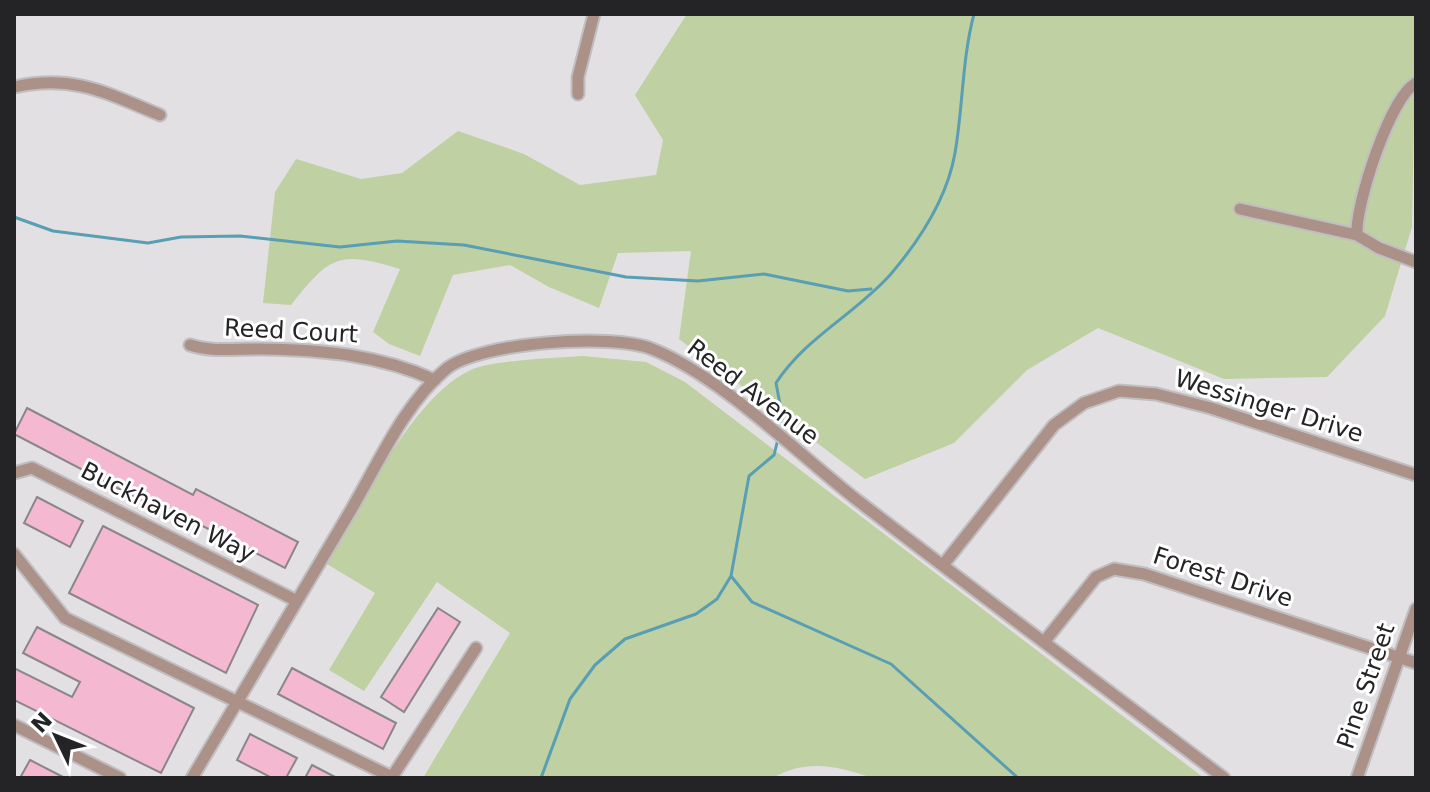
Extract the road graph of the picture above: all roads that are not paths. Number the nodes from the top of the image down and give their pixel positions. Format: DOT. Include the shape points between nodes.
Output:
graph roads {
  1 [pos="594,14"];
  2 [pos="1416,83"];
  3 [pos="14,87"];
  4 [pos="578,94"];
  5 [pos="160,115"];
  6 [pos="1240,209"];
  7 [pos="1357,235"];
  8 [pos="1416,262"];
  9 [pos="190,345"];
  10 [pos="435,380"];
  11 [pos="16,472"];
  12 [pos="1416,475"];
  13 [pos="14,554"];
  14 [pos="943,565"];
  15 [pos="297,601"];
  16 [pos="1416,609"];
  17 [pos="1044,642"];
  18 [pos="476,648"];
  19 [pos="1400,658"];
  20 [pos="1416,663"];
  21 [pos="237,703"];
  22 [pos="14,725"];
  23 [pos="393,777"];
  24 [pos="120,778"];
  25 [pos="192,778"];
  26 [pos="1224,778"];
  27 [pos="1357,778"];
  1 -- 4 [label="street"];
  2 -- 7 [label="street" via="1401,99 1383,139 1356,217"];
  3 -- 5 [label="street" via="50,81 90,86"];
  6 -- 7 [label="street"];
  7 -- 8 [label="street"];
  9 -- 10 [label="street, Reed Court" via="228,351 338,352 385,361"];
  10 -- 14 [label="street, Reed Avenue" via="458,361 490,349 584,341 637,344 679,362 754,415"];
  10 -- 15 [label="street, Reed Avenue" via="382,457"];
  11 -- 15 [label="street, Buckhaven Way" via="32,468"];
  12 -- 14 [label="street, Wessinger Drive" via="1211,408 1119,391 1084,403 1054,425"];
  13 -- 21 [label="street" via="65,618"];
  14 -- 17 [label="street, Reed Avenue"];
  15 -- 21 [label="street, Reed Avenue"];
  16 -- 19 [label="street, Pine Street"];
  17 -- 19 [label="street, Forest Drive" via="1090,583 1114,569 1144,574"];
  17 -- 26 [label="street, Reed Avenue"];
  18 -- 23 [label="street"];
  19 -- 20 [label="street, Forest Drive"];
  19 -- 27 [label="street, Pine Street"];
  21 -- 23 [label="street"];
  21 -- 25 [label="street, Reed Avenue"];
  22 -- 24 [label="street"];
}
